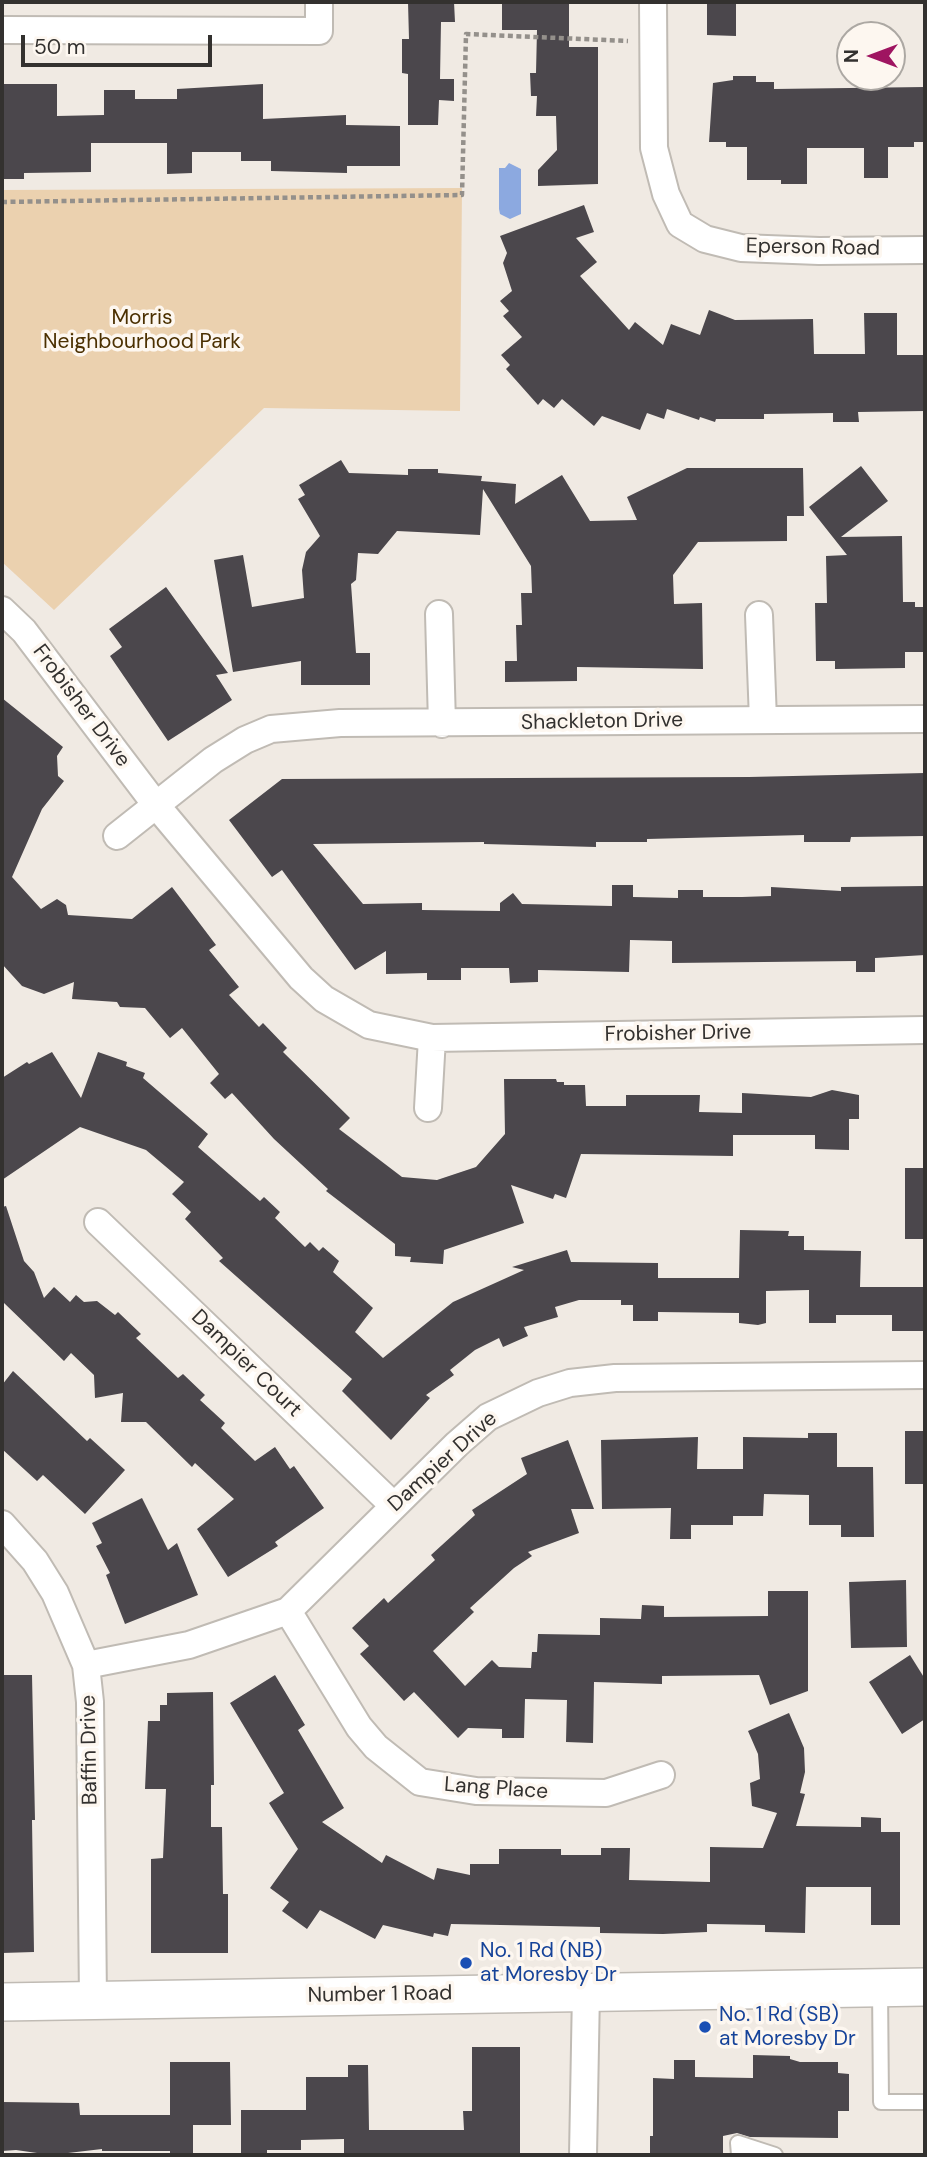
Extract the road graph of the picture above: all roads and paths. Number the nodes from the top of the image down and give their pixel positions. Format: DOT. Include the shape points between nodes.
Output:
graph roads {
  1 [pos="319,2"];
  2 [pos="653,2"];
  3 [pos="2,30"];
  4 [pos="653,42"];
  5 [pos="2,202"];
  6 [pos="925,250"];
  7 [pos="2,610"];
  8 [pos="439,614"];
  9 [pos="759,615"];
  10 [pos="925,719"];
  11 [pos="763,720"];
  12 [pos="442,724"];
  13 [pos="156,805"];
  14 [pos="117,836"];
  15 [pos="925,1030"];
  16 [pos="432,1038"];
  17 [pos="428,1108"];
  18 [pos="98,1222"];
  19 [pos="925,1375"];
  20 [pos="394,1506"];
  21 [pos="2,1524"];
  22 [pos="288,1611"];
  23 [pos="86,1665"];
  24 [pos="661,1775"];
  25 [pos="925,1986"];
  26 [pos="880,1987"];
  27 [pos="586,1991"];
  28 [pos="93,2001"];
  29 [pos="2,2002"];
  30 [pos="925,2102"];
  31 [pos="583,2155"];
  32 [pos="739,2155"];
  33 [pos="775,2155"];
  1 -- 3 [label="street" via="319,31"];
  2 -- 4 [label="street, Eperson Road"];
  4 -- 5 [label="path" via="466,34 462,195"];
  4 -- 6 [label="street, Eperson Road" via="654,148 666,194 680,224 705,239 741,248"];
  7 -- 13 [label="street, Frobisher Drive" via="24,631"];
  8 -- 12 [label="street"];
  9 -- 11 [label="street"];
  10 -- 11 [label="street, Shackleton Drive"];
  11 -- 12 [label="street, Shackleton Drive"];
  12 -- 13 [label="street, Shackleton Drive" via="340,723 271,729 213,760"];
  13 -- 14 [label="street"];
  13 -- 16 [label="street, Frobisher Drive" via="301,978 324,999 369,1025"];
  15 -- 16 [label="street, Frobisher Drive"];
  16 -- 17 [label="street"];
  18 -- 20 [label="street, Dampier Court"];
  19 -- 20 [label="street, Dampier Drive" via="615,1378 570,1383 488,1417"];
  20 -- 22 [label="street, Dampier Drive"];
  21 -- 23 [label="street, Baffin Drive" via="35,1561 55,1593"];
  22 -- 23 [label="street, Dampier Drive" via="188,1645"];
  22 -- 24 [label="street, Lang Place" via="359,1727 420,1782 476,1791 606,1793"];
  23 -- 28 [label="street, Baffin Drive"];
  25 -- 26 [label="main road, Number 1 Road"];
  26 -- 27 [label="main road, Number 1 Road"];
  26 -- 30 [label="lane" via="880,2102"];
  27 -- 28 [label="main road, Number 1 Road"];
  27 -- 31 [label="street"];
  28 -- 29 [label="main road, Number 1 Road"];
  32 -- 33 [label="lane" via="738,2143"];
}
